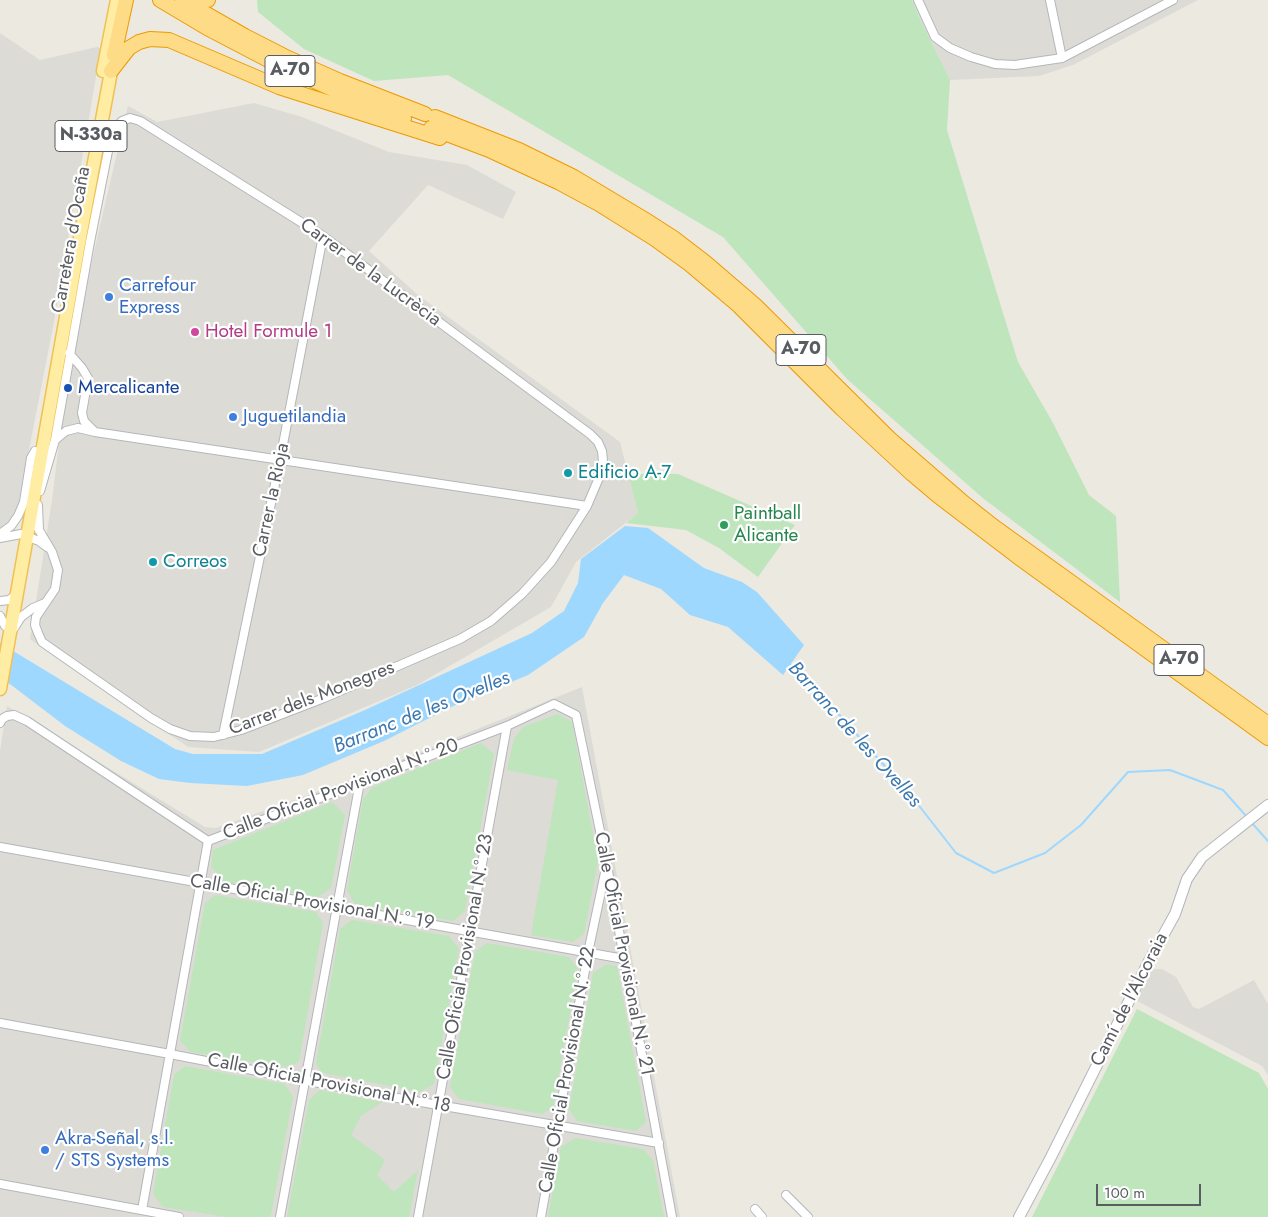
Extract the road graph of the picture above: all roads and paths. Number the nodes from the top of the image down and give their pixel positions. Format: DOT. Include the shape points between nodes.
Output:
graph roads {
  1 [pos="117,0"];
  2 [pos="124,0"];
  3 [pos="160,0"];
  4 [pos="182,0"];
  5 [pos="203,0"];
  6 [pos="208,0"];
  7 [pos="918,0"];
  8 [pos="1050,0"];
  9 [pos="1173,0"];
  10 [pos="114,55"];
  11 [pos="1062,58"];
  12 [pos="111,71"];
  13 [pos="122,121"];
  14 [pos="429,121"];
  15 [pos="599,204"];
  16 [pos="96,211"];
  17 [pos="82,229"];
  18 [pos="323,236"];
  19 [pos="90,242"];
  20 [pos="87,262"];
  21 [pos="68,305"];
  22 [pos="62,340"];
  23 [pos="70,354"];
  24 [pos="94,432"];
  25 [pos="56,440"];
  26 [pos="35,451"];
  27 [pos="602,451"];
  28 [pos="280,460"];
  29 [pos="34,503"];
  30 [pos="588,506"];
  31 [pos="29,533"];
  32 [pos="0,534"];
  33 [pos="0,538"];
  34 [pos="52,552"];
  35 [pos="8,598"];
  36 [pos="45,603"];
  37 [pos="5,627"];
  38 [pos="1135,635"];
  39 [pos="0,656"];
  40 [pos="0,688"];
  41 [pos="1219,696"];
  42 [pos="554,704"];
  43 [pos="0,723"];
  44 [pos="1268,724"];
  45 [pos="507,726"];
  46 [pos="223,734"];
  47 [pos="1268,738"];
  48 [pos="360,782"];
  49 [pos="1265,807"];
  50 [pos="208,841"];
  51 [pos="0,847"];
  52 [pos="607,864"];
  53 [pos="201,884"];
  54 [pos="337,908"];
  55 [pos="471,931"];
  56 [pos="589,953"];
  57 [pos="624,959"];
  58 [pos="0,1023"];
  59 [pos="170,1054"];
  60 [pos="306,1079"];
  61 [pos="439,1105"];
  62 [pos="558,1126"];
  63 [pos="659,1143"];
  64 [pos="0,1184"];
  65 [pos="786,1194"];
  66 [pos="755,1209"];
  67 [pos="142,1210"];
  68 [pos="179,1217"];
  69 [pos="280,1217"];
  70 [pos="418,1217"];
  71 [pos="541,1217"];
  72 [pos="672,1217"];
  73 [pos="762,1217"];
  74 [pos="808,1217"];
  75 [pos="1019,1217"];
  1 -- 26 [label="main road, Carretera d'Ocaña / N-330a"];
  2 -- 10 [label="highway"];
  3 -- 14 [label="highway, A-70" via="274,63 355,99"];
  4 -- 14 [label="highway, A-70" via="288,58"];
  5 -- 6 [label="highway"];
  7 -- 11 [label="street" via="936,37 950,48 971,57 995,64 1015,65"];
  8 -- 11 [label="street"];
  9 -- 11 [label="street"];
  10 -- 12 [label="main road, Carretera d'Ocaña / N-330a"];
  12 -- 15 [label="highway" via="129,48 139,42 169,40 279,87 418,130 479,153"];
  12 -- 17 [label="main road, Carretera d'Ocaña / N-330a"];
  13 -- 16 [label="street, Carretera d'Ocaña" via="112,131"];
  13 -- 18 [label="street, Carrer de la Lucrècia" via="130,118 140,121"];
  14 -- 15 [label="highway, A-70"];
  14 -- 38 [label="highway, A-70" via="519,150 574,177 675,239 754,305 922,468"];
  15 -- 38 [label="highway, A-70" via="655,239 720,290 886,451 938,496 1018,557"];
  16 -- 17 [label="street, Carretera d'Ocaña"];
  16 -- 19 [label="street, Carretera d'Ocaña"];
  17 -- 19 [label="street, Carretera d'Ocaña"];
  17 -- 21 [label="main road, Carretera d'Ocaña / N-330a"];
  18 -- 27 [label="street, Carrer de la Lucrècia" via="590,434"];
  18 -- 28 [label="street, Carrer la Rioja"];
  19 -- 20 [label="street, Carretera d'Ocaña"];
  20 -- 21 [label="street, Carretera d'Ocaña"];
  20 -- 23 [label="street, Carretera d'Ocaña"];
  21 -- 22 [label="main road, Carretera d'Ocaña / N-330a"];
  22 -- 23 [label="street, Carretera d'Ocaña"];
  22 -- 29 [label="main road, Carretera d'Ocaña / N-330a"];
  23 -- 24 [label="street, Carretera d'Ocaña" via="88,378 82,413 84,421"];
  23 -- 25 [label="street, Carretera d'Ocaña"];
  24 -- 25 [label="street" via="78,428 66,431"];
  24 -- 28 [label="street"];
  25 -- 29 [label="street, Carretera d'Ocaña"];
  26 -- 31 [label="main road, Carretera d'Ocaña / N-330a"];
  26 -- 32 [label="street, Carretera d'Ocaña" via="24,502 11,526"];
  27 -- 30 [label="street, Carrer dels Monegres" via="601,473"];
  28 -- 30 [label="street"];
  28 -- 46 [label="street, Carrer la Rioja"];
  29 -- 31 [label="main road, Carretera d'Ocaña / N-330a"];
  29 -- 31 [label="street, Carretera d'Ocaña" via="37,513"];
  30 -- 46 [label="street, Carrer dels Monegres" via="536,579 507,607 476,630 324,698"];
  31 -- 33 [label="street"];
  31 -- 34 [label="street, Carretera d'Ocaña"];
  31 -- 34 [label="street"];
  31 -- 35 [label="main road, Carretera d'Ocaña / N-330a"];
  34 -- 36 [label="street, Carrer dels Monegres" via="58,579"];
  35 -- 37 [label="main road, Carretera d'Ocaña / N-330a"];
  36 -- 37 [label="street, Carretera d'Ocaña"];
  36 -- 46 [label="street, Carrer dels Monegres" via="35,625 42,642 50,648 170,729 190,736"];
  37 -- 39 [label="main road, Carretera d'Ocaña / N-330a"];
  37 -- 40 [label="main road, Carretera d'Ocaña / N-330a"];
  38 -- 41 [label="highway, A-70"];
  41 -- 44 [label="highway, A-70"];
  41 -- 47 [label="highway, A-70"];
  42 -- 45 [label="street, Calle Oficial Provisional N.º 20"];
  42 -- 52 [label="street, Calle Oficial Provisional N.º 21" via="576,715"];
  43 -- 50 [label="street, Calle Oficial Provisional N.º 20" via="7,716 14,715 27,721"];
  45 -- 48 [label="street, Calle Oficial Provisional N.º 20"];
  45 -- 55 [label="street, Calle Oficial Provisional N.º 23"];
  48 -- 50 [label="street, Calle Oficial Provisional N.º 20"];
  48 -- 54 [label="street"];
  49 -- 75 [label="street, Camí de l'Alcoraia" via="1202,857 1187,879 1174,914"];
  50 -- 53 [label="street"];
  51 -- 53 [label="street, Calle Oficial Provisional N.º 19"];
  52 -- 56 [label="street, Calle Oficial Provisional N.º 22"];
  52 -- 57 [label="street, Calle Oficial Provisional N.º 21"];
  53 -- 54 [label="street, Calle Oficial Provisional N.º 19"];
  53 -- 59 [label="street"];
  54 -- 55 [label="street, Calle Oficial Provisional N.º 19"];
  54 -- 60 [label="street"];
  55 -- 56 [label="street, Calle Oficial Provisional N.º 19"];
  55 -- 61 [label="street, Calle Oficial Provisional N.º 23"];
  56 -- 57 [label="street, Calle Oficial Provisional N.º 19"];
  56 -- 62 [label="street, Calle Oficial Provisional N.º 22"];
  57 -- 63 [label="street, Calle Oficial Provisional N.º 21"];
  58 -- 59 [label="street, Calle Oficial Provisional N.º 18"];
  59 -- 60 [label="street, Calle Oficial Provisional N.º 18"];
  59 -- 67 [label="street"];
  60 -- 61 [label="street, Calle Oficial Provisional N.º 18"];
  60 -- 69 [label="street"];
  61 -- 62 [label="street, Calle Oficial Provisional N.º 18"];
  61 -- 70 [label="street, Calle Oficial Provisional N.º 23"];
  62 -- 63 [label="street, Calle Oficial Provisional N.º 18"];
  62 -- 71 [label="street, Calle Oficial Provisional N.º 22"];
  63 -- 72 [label="street, Calle Oficial Provisional N.º 21"];
  64 -- 67 [label="street"];
  65 -- 74 [label="street"];
  66 -- 73 [label="street"];
  67 -- 68 [label="street"];
}
